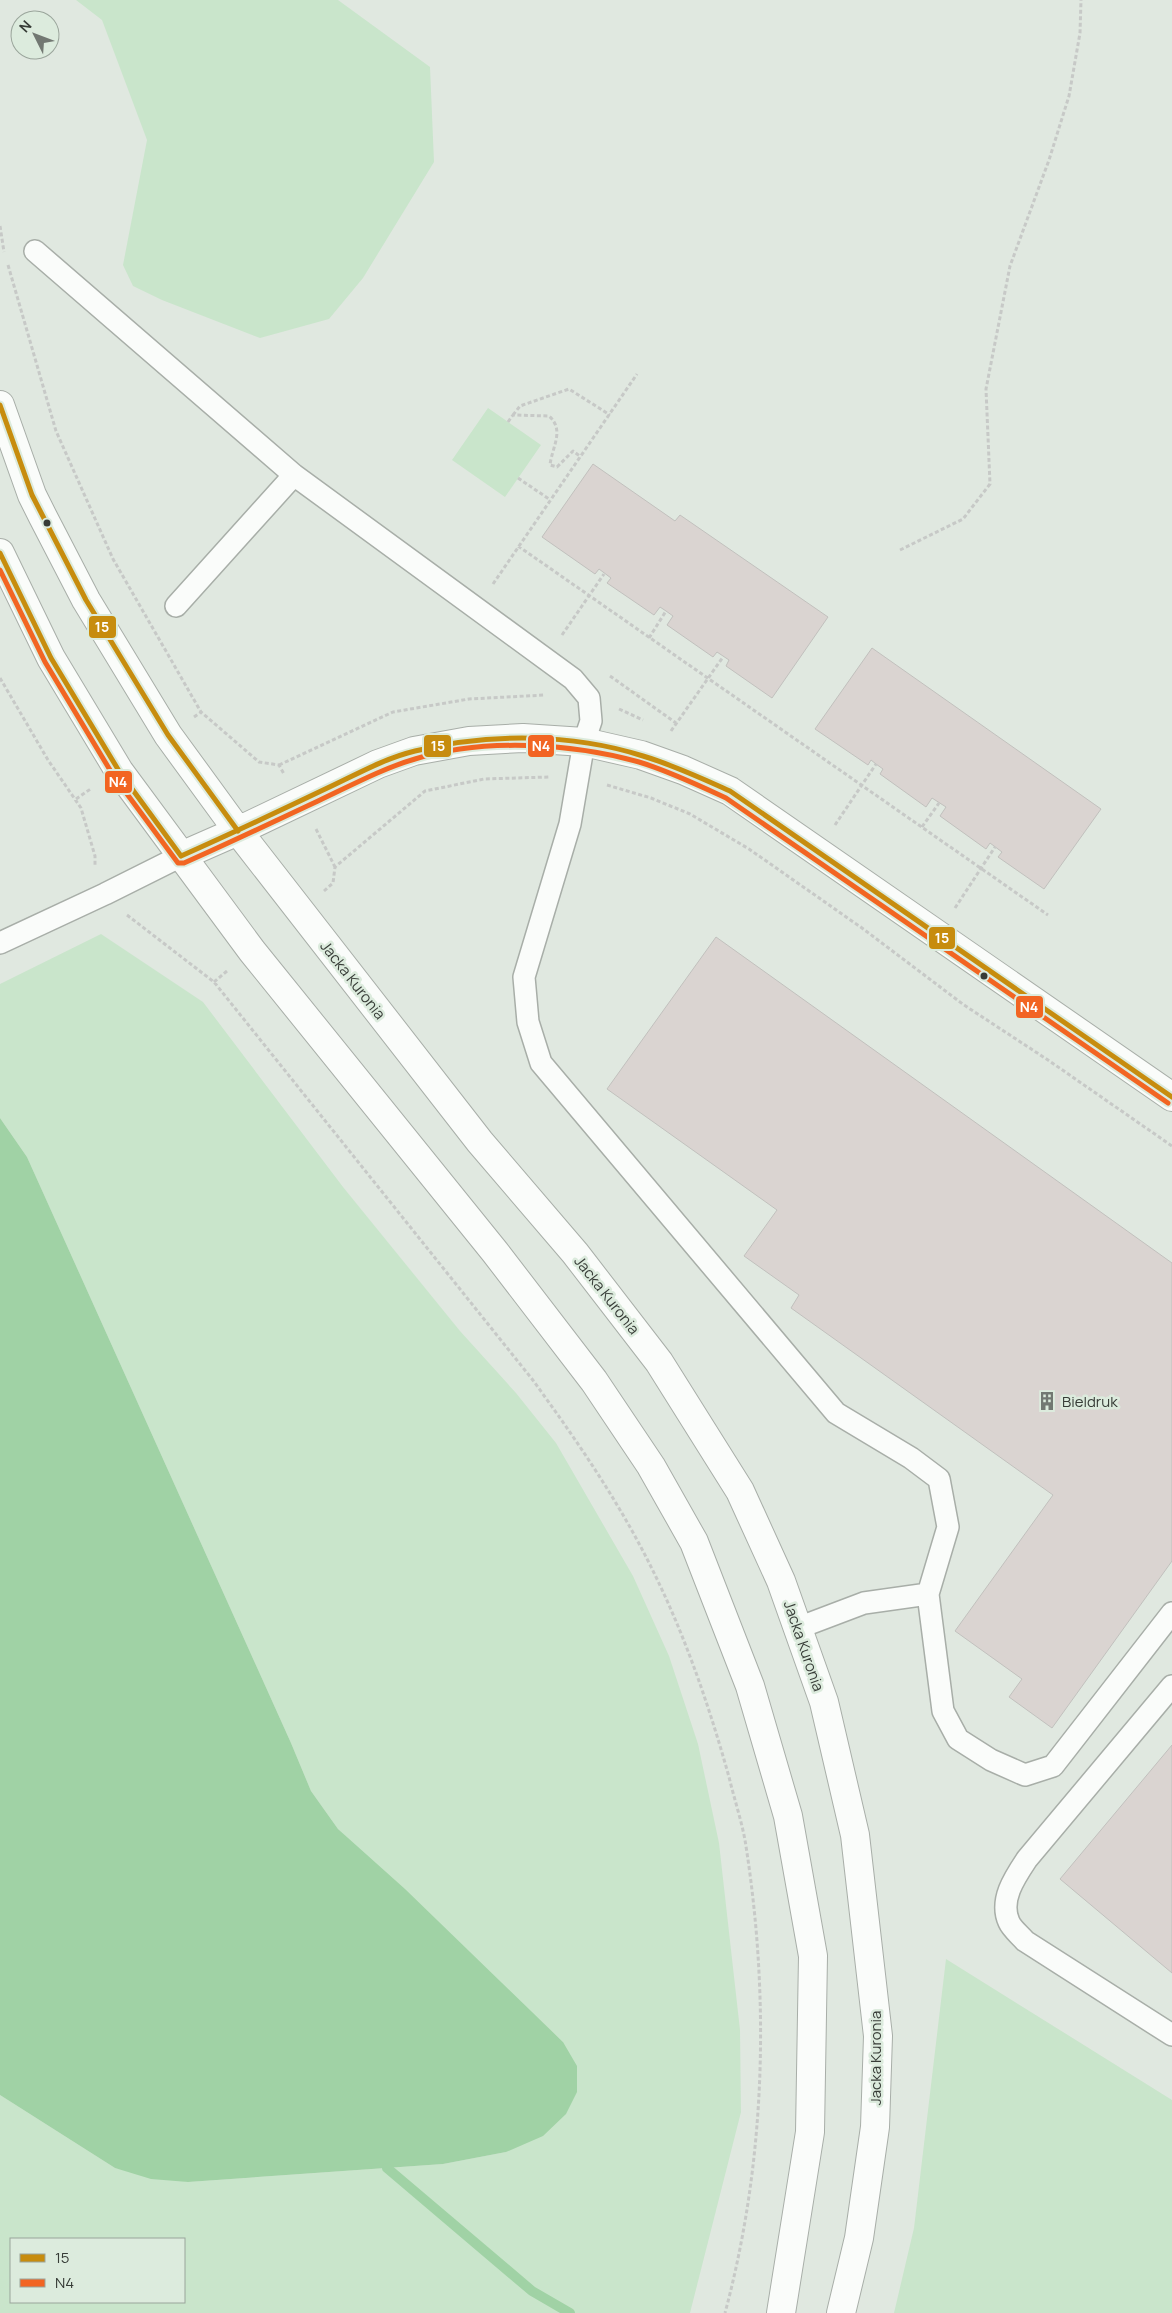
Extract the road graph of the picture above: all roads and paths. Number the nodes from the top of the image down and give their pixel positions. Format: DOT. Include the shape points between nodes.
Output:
graph roads {
  1 [pos="1081,0"];
  2 [pos="0,226"];
  3 [pos="35,251"];
  4 [pos="637,374"];
  5 [pos="0,405"];
  6 [pos="513,415"];
  7 [pos="610,415"];
  8 [pos="508,422"];
  9 [pos="581,457"];
  10 [pos="294,474"];
  11 [pos="518,478"];
  12 [pos="549,500"];
  13 [pos="518,546"];
  14 [pos="900,550"];
  15 [pos="0,553"];
  16 [pos="503,567"];
  17 [pos="604,574"];
  18 [pos="587,596"];
  19 [pos="176,606"];
  20 [pos="666,611"];
  21 [pos="648,638"];
  22 [pos="559,640"];
  23 [pos="723,656"];
  24 [pos="0,678"];
  25 [pos="707,678"];
  26 [pos="201,712"];
  27 [pos="669,733"];
  28 [pos="584,742"];
  29 [pos="876,764"];
  30 [pos="862,786"];
  31 [pos="939,803"];
  32 [pos="922,827"];
  33 [pos="832,829"];
  34 [pos="238,832"];
  35 [pos="995,847"];
  36 [pos="181,856"];
  37 [pos="980,868"];
  38 [pos="105,894"];
  39 [pos="952,912"];
  40 [pos="1048,915"];
  41 [pos="862,928"];
  42 [pos="0,942"];
  43 [pos="1172,1097"];
  44 [pos="1172,1146"];
  45 [pos="928,1594"];
  46 [pos="1172,1613"];
  47 [pos="798,1628"];
  48 [pos="1172,1686"];
  49 [pos="1172,2035"];
  50 [pos="725,2313"];
  51 [pos="781,2313"];
  52 [pos="842,2313"];
  1 -- 14 [label="path" via="1080,33 1070,96 1010,266 986,390 990,484 963,519"];
  2 -- 26 [label="path" via="5,257 56,431 113,559"];
  3 -- 10 [label="lane"];
  4 -- 7 [label="path"];
  5 -- 34 [label="main road, Jacka Kuronia" via="32,495 86,600 168,735"];
  6 -- 7 [label="path" via="520,406 569,389"];
  6 -- 8 [label="path"];
  6 -- 9 [label="path" via="549,416 556,422 558,432 550,461 553,467 574,451"];
  7 -- 9 [label="path"];
  9 -- 12 [label="path"];
  10 -- 19 [label="lane"];
  10 -- 28 [label="lane" via="574,679 589,698 591,721"];
  11 -- 12 [label="path"];
  12 -- 13 [label="path"];
  13 -- 16 [label="path"];
  13 -- 18 [label="path"];
  15 -- 36 [label="main road" via="51,658 119,771"];
  17 -- 18 [label="path"];
  18 -- 21 [label="path"];
  18 -- 22 [label="path"];
  20 -- 21 [label="path"];
  21 -- 25 [label="path"];
  23 -- 25 [label="path"];
  24 -- 38 [label="path" via="48,760 81,808 95,856 94,878"];
  25 -- 27 [label="path"];
  25 -- 30 [label="path"];
  28 -- 34 [label="main road" via="505,739 469,741 414,751 378,764"];
  28 -- 43 [label="main road" via="641,755 730,791"];
  28 -- 45 [label="lane" via="570,824 524,977 528,1022 541,1063 836,1413 911,1458 939,1480 948,1528"];
  29 -- 30 [label="path"];
  30 -- 32 [label="path"];
  30 -- 33 [label="path"];
  31 -- 32 [label="path"];
  32 -- 37 [label="path"];
  34 -- 36 [label="main road"];
  34 -- 47 [label="main road, Jacka Kuronia" via="480,1142 575,1253 659,1362 740,1491 782,1581"];
  35 -- 37 [label="path"];
  36 -- 38 [label="lane"];
  36 -- 51 [label="main road" via="252,951 495,1252 594,1381 651,1466 694,1542 750,1686 786,1807 813,1956 810,2132"];
  37 -- 39 [label="path"];
  37 -- 40 [label="path"];
  38 -- 42 [label="lane"];
  38 -- 50 [label="path" via="114,907 214,982 376,1182 576,1439 616,1502 660,1585 689,1653 716,1732 745,1838 758,1956 762,2036 757,2128 738,2262"];
  41 -- 44 [label="path" via="964,1005"];
  45 -- 46 [label="lane" via="943,1711 958,1739 1025,1775 1053,1766"];
  45 -- 47 [label="lane" via="864,1604"];
  47 -- 52 [label="main road, Jacka Kuronia" via="824,1702 855,1835 878,2036 875,2127 859,2238"];
  48 -- 49 [label="lane" via="1026,1859 1013,1880 1006,1902 1009,1922 1025,1941"];
}
